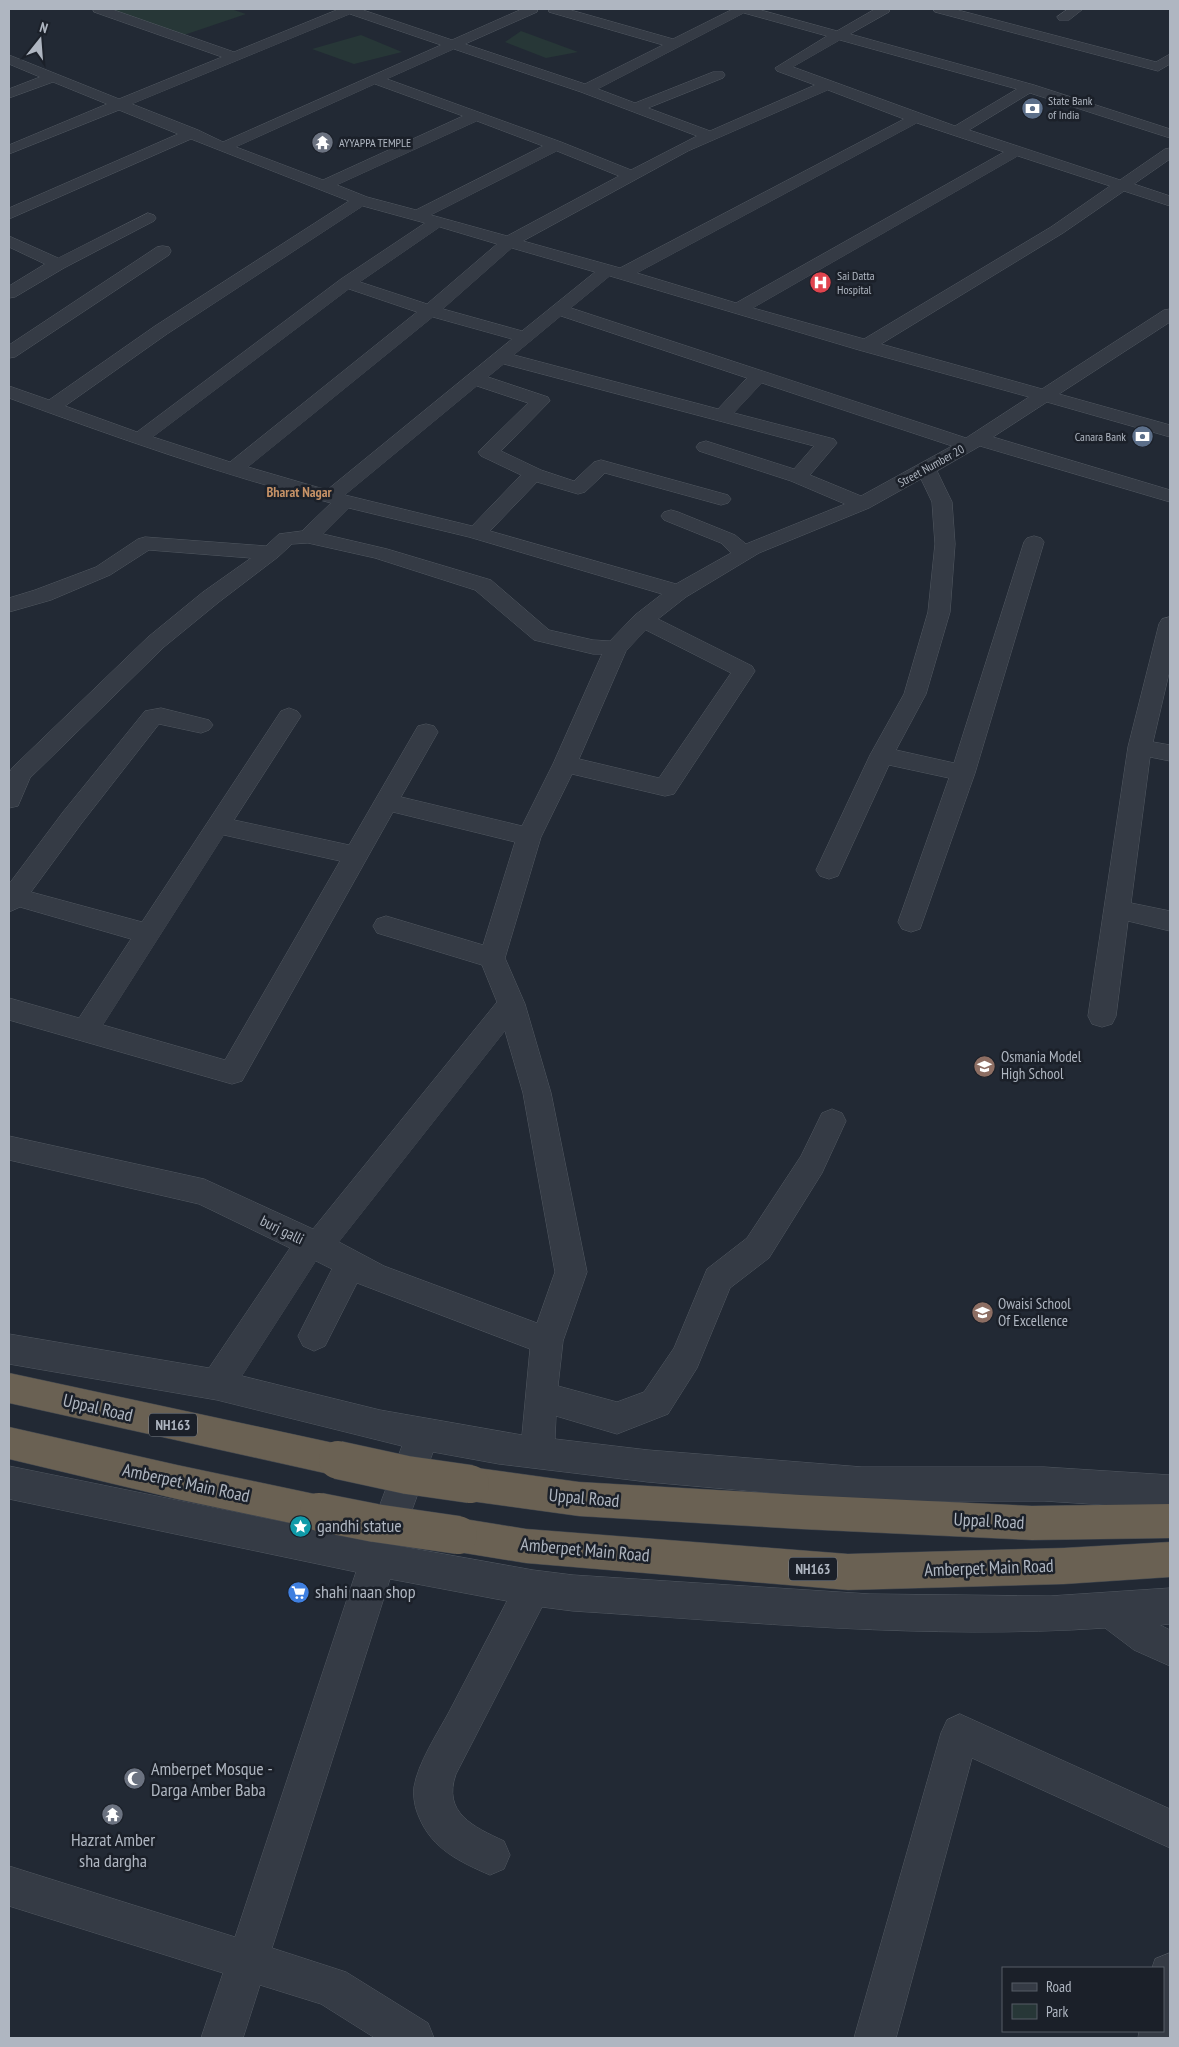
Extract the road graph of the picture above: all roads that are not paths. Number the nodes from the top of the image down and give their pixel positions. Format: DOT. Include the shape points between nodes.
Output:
graph roads {
  1 [pos="99,9"];
  2 [pos="349,9"];
  3 [pos="532,9"];
  4 [pos="554,9"];
  5 [pos="743,9"];
  6 [pos="884,9"];
  7 [pos="940,9"];
  8 [pos="1076,9"];
  9 [pos="1064,17"];
  10 [pos="837,35"];
  11 [pos="452,44"];
  12 [pos="675,44"];
  13 [pos="232,56"];
  14 [pos="1170,58"];
  15 [pos="9,59"];
  16 [pos="718,75"];
  17 [pos="53,77"];
  18 [pos="374,79"];
  19 [pos="827,85"];
  20 [pos="1029,88"];
  21 [pos="586,89"];
  22 [pos="9,94"];
  23 [pos="119,104"];
  24 [pos="634,108"];
  25 [pos="476,116"];
  26 [pos="916,118"];
  27 [pos="956,132"];
  28 [pos="192,133"];
  29 [pos="1170,134"];
  30 [pos="710,136"];
  31 [pos="556,145"];
  32 [pos="223,147"];
  33 [pos="9,150"];
  34 [pos="1016,151"];
  35 [pos="1170,152"];
  36 [pos="630,175"];
  37 [pos="323,186"];
  38 [pos="1122,186"];
  39 [pos="361,200"];
  40 [pos="1170,201"];
  41 [pos="9,214"];
  42 [pos="417,216"];
  43 [pos="148,218"];
  44 [pos="437,222"];
  45 [pos="9,241"];
  46 [pos="509,242"];
  47 [pos="163,251"];
  48 [pos="58,264"];
  49 [pos="615,272"];
  50 [pos="347,284"];
  51 [pos="9,293"];
  52 [pos="559,310"];
  53 [pos="738,310"];
  54 [pos="430,311"];
  55 [pos="1170,314"];
  56 [pos="525,337"];
  57 [pos="865,346"];
  58 [pos="9,353"];
  59 [pos="500,357"];
  60 [pos="759,376"];
  61 [pos="476,379"];
  62 [pos="9,392"];
  63 [pos="1043,396"];
  64 [pos="51,407"];
  65 [pos="722,414"];
  66 [pos="1170,431"];
  67 [pos="139,439"];
  68 [pos="973,442"];
  69 [pos="706,447"];
  70 [pos="233,469"];
  71 [pos="926,469"];
  72 [pos="534,474"];
  73 [pos="798,477"];
  74 [pos="1170,496"];
  75 [pos="338,499"];
  76 [pos="721,499"];
  77 [pos="862,504"];
  78 [pos="671,516"];
  79 [pos="476,533"];
  80 [pos="308,537"];
  81 [pos="1034,542"];
  82 [pos="271,553"];
  83 [pos="744,554"];
  84 [pos="678,592"];
  85 [pos="9,605"];
  86 [pos="643,620"];
  87 [pos="1170,624"];
  88 [pos="616,648"];
  89 [pos="1164,673"];
  90 [pos="289,716"];
  91 [pos="201,725"];
  92 [pos="426,732"];
  93 [pos="1140,747"];
  94 [pos="1170,753"];
  95 [pos="882,755"];
  96 [pos="565,764"];
  97 [pos="963,773"];
  98 [pos="9,800"];
  99 [pos="386,802"];
  100 [pos="217,825"];
  101 [pos="529,837"];
  102 [pos="356,856"];
  103 [pos="829,870"];
  104 [pos="10,898"];
  105 [pos="1118,909"];
  106 [pos="1170,920"];
  107 [pos="911,922"];
  108 [pos="386,926"];
  109 [pos="149,934"];
  110 [pos="492,958"];
  111 [pos="511,1004"];
  112 [pos="9,1009"];
  113 [pos="1102,1016"];
  114 [pos="86,1031"];
  115 [pos="832,1121"];
  116 [pos="9,1148"];
  117 [pos="314,1245"];
  118 [pos="350,1264"];
  119 [pos="314,1336"];
  120 [pos="547,1342"];
  121 [pos="9,1349"];
  122 [pos="217,1385"];
  123 [pos="9,1388"];
  124 [pos="540,1396"];
  125 [pos="423,1434"];
  126 [pos="9,1443"];
  127 [pos="537,1454"];
  128 [pos="9,1482"];
  129 [pos="1170,1492"];
  130 [pos="1170,1522"];
  131 [pos="377,1559"];
  132 [pos="1170,1560"];
  133 [pos="533,1588"];
  134 [pos="1170,1606"];
  135 [pos="1113,1611"];
  136 [pos="1170,1648"];
  137 [pos="1170,1829"];
  138 [pos="490,1855"];
  139 [pos="9,1886"];
  140 [pos="248,1962"];
  141 [pos="1170,1974"];
  142 [pos="1164,2009"];
  143 [pos="879,2037"];
  144 [pos="222,2038"];
  145 [pos="412,2038"];
  1 -- 13 [label="street"];
  2 -- 11 [label="street"];
  2 -- 13 [label="street"];
  3 -- 11 [label="street"];
  4 -- 12 [label="street"];
  5 -- 10 [label="street"];
  5 -- 12 [label="street"];
  6 -- 10 [label="street"];
  7 -- 14 [label="street" via="1158,67"];
  8 -- 9 [label="street"];
  10 -- 19 [label="street" via="782,68"];
  10 -- 20 [label="street"];
  11 -- 18 [label="street"];
  11 -- 21 [label="street"];
  12 -- 21 [label="street"];
  13 -- 23 [label="street"];
  15 -- 17 [label="street"];
  16 -- 24 [label="street"];
  17 -- 22 [label="street"];
  17 -- 23 [label="street"];
  18 -- 25 [label="street"];
  18 -- 32 [label="street"];
  19 -- 26 [label="street"];
  19 -- 30 [label="street"];
  20 -- 27 [label="street"];
  20 -- 29 [label="street"];
  21 -- 24 [label="street"];
  23 -- 28 [label="street"];
  23 -- 33 [label="street"];
  24 -- 30 [label="street"];
  25 -- 31 [label="street"];
  25 -- 37 [label="street"];
  26 -- 27 [label="street"];
  26 -- 49 [label="street"];
  27 -- 34 [label="street"];
  28 -- 32 [label="street"];
  28 -- 41 [label="street"];
  30 -- 36 [label="street"];
  31 -- 36 [label="street"];
  31 -- 42 [label="street"];
  32 -- 37 [label="street"];
  34 -- 38 [label="street"];
  34 -- 53 [label="street"];
  35 -- 38 [label="street"];
  36 -- 46 [label="street"];
  37 -- 39 [label="street"];
  38 -- 40 [label="street"];
  38 -- 57 [label="street" via="1057,230"];
  39 -- 42 [label="street"];
  39 -- 64 [label="street" via="161,330"];
  42 -- 44 [label="street"];
  43 -- 48 [label="street"];
  44 -- 46 [label="street"];
  44 -- 50 [label="street"];
  45 -- 48 [label="street"];
  46 -- 49 [label="street"];
  46 -- 54 [label="street"];
  47 -- 58 [label="street"];
  48 -- 51 [label="street"];
  49 -- 52 [label="street"];
  49 -- 53 [label="street"];
  50 -- 54 [label="street"];
  50 -- 67 [label="street"];
  52 -- 56 [label="street"];
  52 -- 60 [label="street"];
  53 -- 57 [label="street"];
  54 -- 56 [label="street"];
  54 -- 70 [label="street"];
  55 -- 63 [label="street, Street Number 20"];
  56 -- 59 [label="street"];
  57 -- 63 [label="street"];
  59 -- 61 [label="street"];
  59 -- 65 [label="street"];
  60 -- 65 [label="street"];
  60 -- 68 [label="street"];
  61 -- 72 [label="street" via="541,401 488,452"];
  61 -- 75 [label="street"];
  62 -- 64 [label="street"];
  63 -- 66 [label="street"];
  63 -- 68 [label="street, Street Number 20"];
  64 -- 67 [label="street"];
  65 -- 73 [label="street" via="827,443"];
  67 -- 70 [label="street"];
  68 -- 71 [label="street, Street Number 20"];
  68 -- 74 [label="street"];
  69 -- 73 [label="street"];
  70 -- 75 [label="street"];
  71 -- 77 [label="street, Street Number 20"];
  71 -- 95 [label="street" via="942,502 945,544 939,612 915,694"];
  72 -- 76 [label="street" via="578,488 601,466"];
  72 -- 79 [label="street"];
  73 -- 77 [label="street"];
  75 -- 79 [label="street"];
  75 -- 80 [label="street"];
  77 -- 83 [label="street, Street Number 20"];
  78 -- 83 [label="street" via="728,539"];
  79 -- 84 [label="street"];
  80 -- 82 [label="street" via="286,538"];
  80 -- 88 [label="street" via="380,553 483,585 542,635 593,647"];
  81 -- 97 [label="street"];
  82 -- 85 [label="street" via="145,542 103,572"];
  82 -- 98 [label="street" via="156,642 20,774"];
  83 -- 84 [label="street, Street Number 20"];
  84 -- 86 [label="street, Street Number 20"];
  86 -- 88 [label="street, Street Number 20"];
  86 -- 96 [label="street" via="744,671 665,788"];
  87 -- 89 [label="street"];
  88 -- 96 [label="street"];
  89 -- 93 [label="street"];
  90 -- 100 [label="street"];
  91 -- 104 [label="street" via="154,716"];
  92 -- 99 [label="street"];
  93 -- 94 [label="street"];
  93 -- 105 [label="street"];
  95 -- 97 [label="street"];
  95 -- 103 [label="street"];
  96 -- 101 [label="street"];
  97 -- 107 [label="street"];
  99 -- 101 [label="street"];
  99 -- 102 [label="street"];
  100 -- 102 [label="street"];
  100 -- 109 [label="street"];
  101 -- 110 [label="street"];
  102 -- 114 [label="street" via="232,1073"];
  104 -- 109 [label="street"];
  105 -- 106 [label="street"];
  105 -- 113 [label="street"];
  108 -- 110 [label="street"];
  109 -- 114 [label="street"];
  110 -- 111 [label="street"];
  111 -- 117 [label="street"];
  111 -- 120 [label="street" via="537,1093 571,1272"];
  112 -- 114 [label="street"];
  115 -- 124 [label="street" via="812,1164 758,1248 718,1279 686,1357 656,1403 617,1418"];
  116 -- 117 [label="street, burj galli" via="204,1192"];
  117 -- 118 [label="street, burj galli"];
  117 -- 122 [label="street"];
  118 -- 119 [label="street"];
  118 -- 120 [label="street, burj galli" via="373,1276"];
  120 -- 124 [label="street"];
  121 -- 122 [label="street"];
  122 -- 125 [label="street"];
  123 -- 130 [label="highway, Uppal Road / NH163, bridge" via="408,1475 579,1499 1032,1523"];
  124 -- 127 [label="street"];
  125 -- 127 [label="street"];
  125 -- 131 [label="street"];
  126 -- 132 [label="highway, Amberpet Main Road / NH163, bridge" via="319,1512 526,1546 848,1572"];
  127 -- 129 [label="street" via="862,1484 1044,1484"];
  128 -- 131 [label="street"];
  131 -- 133 [label="street"];
  131 -- 140 [label="street"];
  133 -- 135 [label="street" via="870,1612 1050,1614"];
  133 -- 138 [label="street" via="442,1763 433,1789 436,1814 455,1836"];
  134 -- 135 [label="street"];
  135 -- 136 [label="street" via="1127,1624"];
  137 -- 143 [label="street" via="960,1733"];
  139 -- 140 [label="street"];
  140 -- 144 [label="street"];
  140 -- 145 [label="street" via="330,1987"];
  141 -- 142 [label="street"];
}
